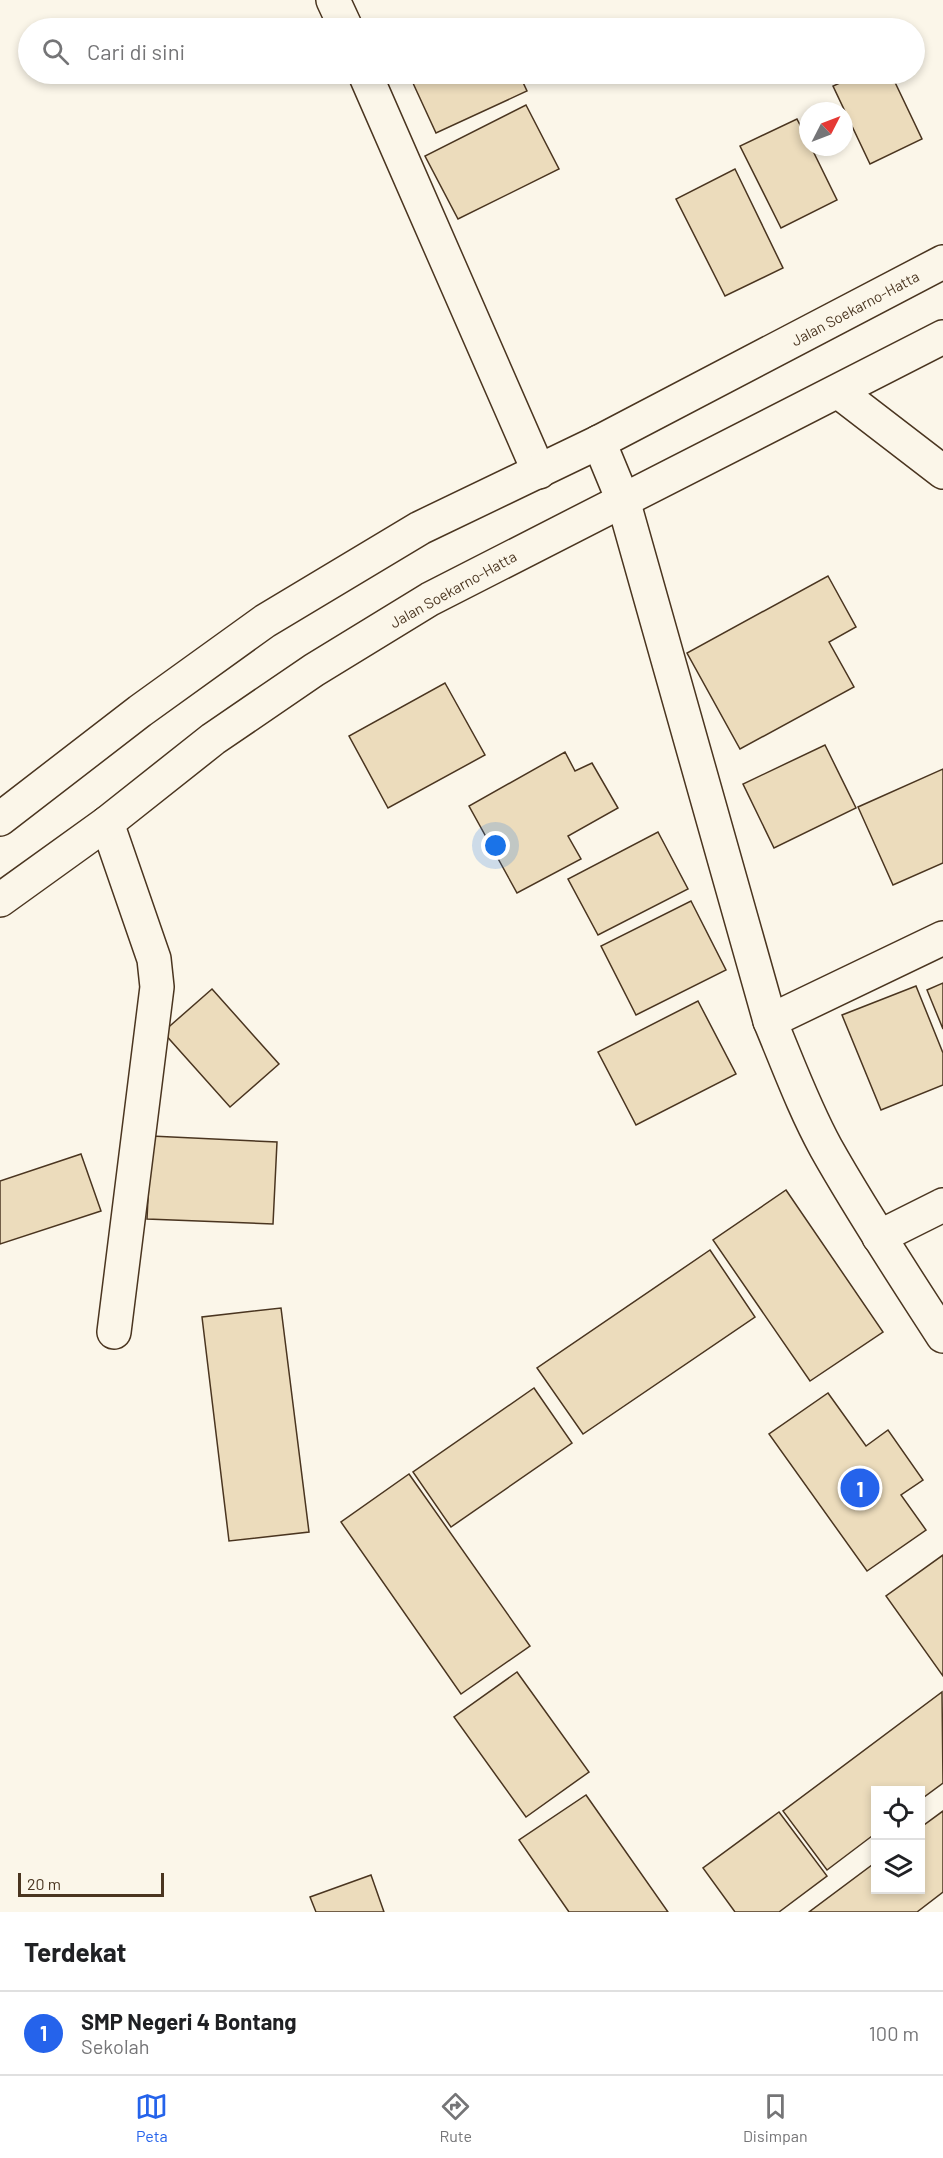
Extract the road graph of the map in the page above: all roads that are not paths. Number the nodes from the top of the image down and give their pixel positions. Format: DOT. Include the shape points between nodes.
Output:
graph roads {
  1 [pos="333,0"];
  2 [pos="341,18"];
  3 [pos="369,84"];
  4 [pos="943,262"];
  5 [pos="943,337"];
  6 [pos="839,392"];
  7 [pos="599,442"];
  8 [pos="539,472"];
  9 [pos="943,472"];
  10 [pos="623,500"];
  11 [pos="0,819"];
  12 [pos="107,823"];
  13 [pos="0,900"];
  14 [pos="943,938"];
  15 [pos="770,1022"];
  16 [pos="943,1205"];
  17 [pos="879,1237"];
  18 [pos="114,1332"];
  19 [pos="943,1336"];
  1 -- 2 [label="street"];
  3 -- 8 [label="street"];
  4 -- 7 [label="street, Jalan Soekarno-Hatta"];
  5 -- 6 [label="street, Jalan Soekarno-Hatta"];
  6 -- 9 [label="street"];
  6 -- 10 [label="street, Jalan Soekarno-Hatta"];
  7 -- 8 [label="street, Jalan Soekarno-Hatta"];
  7 -- 10 [label="street"];
  8 -- 11 [label="street, Jalan Soekarno-Hatta" via="420,528 265,621"];
  10 -- 12 [label="street, Jalan Soekarno-Hatta" via="430,599 314,669 213,739"];
  10 -- 15 [label="street"];
  12 -- 13 [label="street, Jalan Soekarno-Hatta"];
  12 -- 18 [label="street" via="154,958 158,987"];
  14 -- 15 [label="street"];
  15 -- 17 [label="street" via="825,1146"];
  16 -- 17 [label="street"];
  17 -- 19 [label="street"];
}
